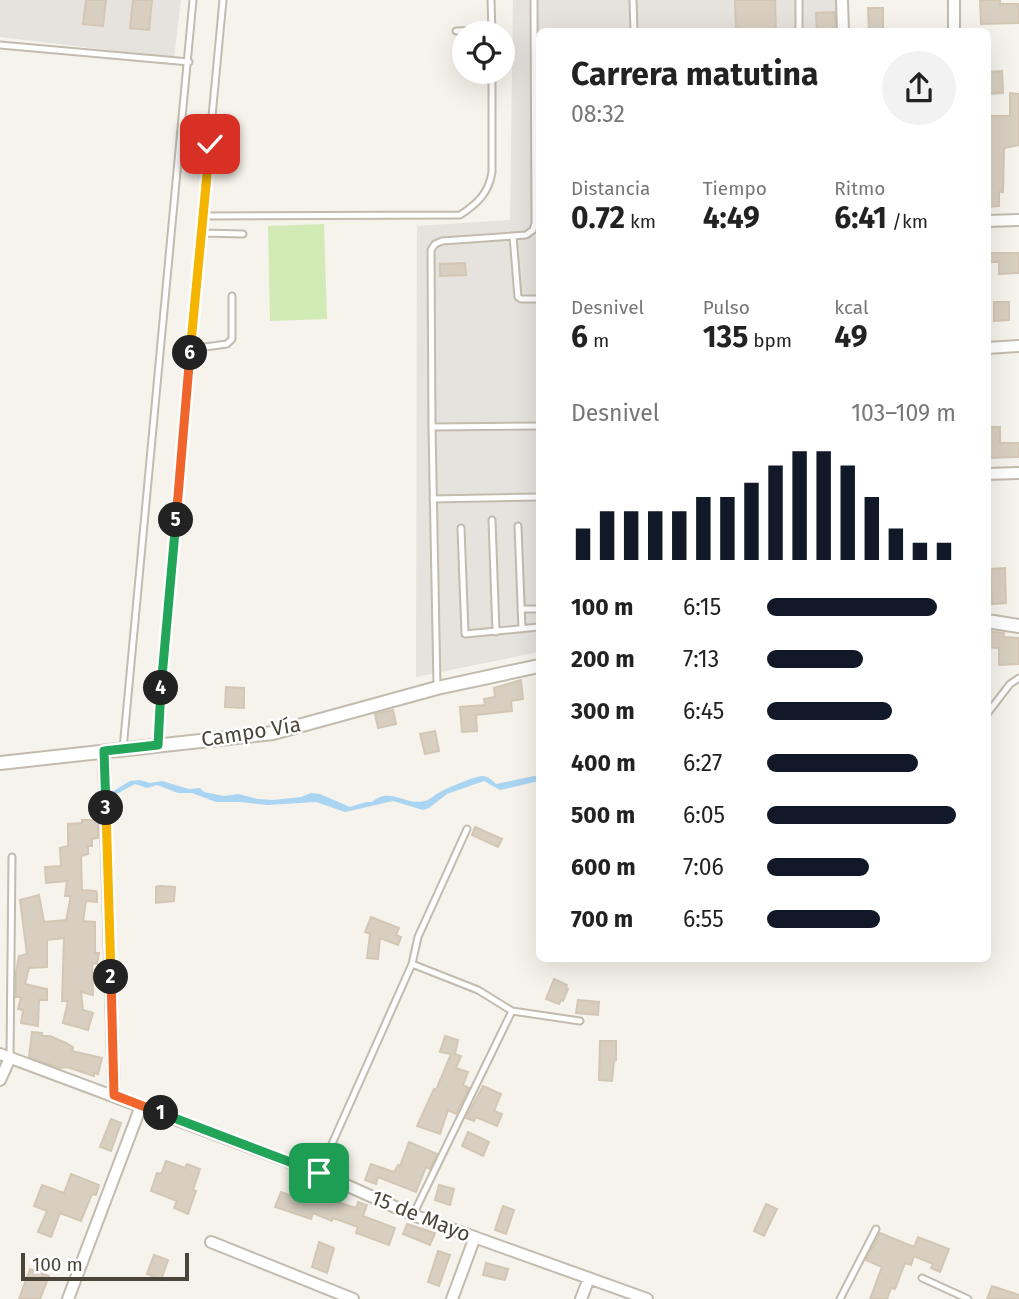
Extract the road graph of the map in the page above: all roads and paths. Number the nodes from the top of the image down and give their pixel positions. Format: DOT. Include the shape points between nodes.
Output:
graph roads {
  1 [pos="193,0"];
  2 [pos="223,0"];
  3 [pos="491,0"];
  4 [pos="534,0"];
  5 [pos="633,0"];
  6 [pos="799,0"];
  7 [pos="842,0"];
  8 [pos="954,0"];
  9 [pos="492,21"];
  10 [pos="634,28"];
  11 [pos="799,28"];
  12 [pos="843,28"];
  13 [pos="954,28"];
  14 [pos="0,45"];
  15 [pos="189,62"];
  16 [pos="492,84"];
  17 [pos="536,103"];
  18 [pos="203,216"];
  19 [pos="1019,220"];
  20 [pos="991,221"];
  21 [pos="536,223"];
  22 [pos="201,233"];
  23 [pos="243,234"];
  24 [pos="513,236"];
  25 [pos="233,296"];
  26 [pos="536,299"];
  27 [pos="1019,346"];
  28 [pos="991,348"];
  29 [pos="190,349"];
  30 [pos="536,426"];
  31 [pos="432,427"];
  32 [pos="1019,473"];
  33 [pos="991,474"];
  34 [pos="536,497"];
  35 [pos="433,499"];
  36 [pos="492,520"];
  37 [pos="518,526"];
  38 [pos="461,528"];
  39 [pos="522,609"];
  40 [pos="536,609"];
  41 [pos="991,622"];
  42 [pos="1019,626"];
  43 [pos="536,627"];
  44 [pos="522,629"];
  45 [pos="496,632"];
  46 [pos="536,667"];
  47 [pos="1019,677"];
  48 [pos="437,688"];
  49 [pos="991,709"];
  50 [pos="158,745"];
  51 [pos="123,749"];
  52 [pos="104,751"];
  53 [pos="0,763"];
  54 [pos="467,829"];
  55 [pos="12,857"];
  56 [pos="412,964"];
  57 [pos="512,1011"];
  58 [pos="580,1021"];
  59 [pos="5,1056"];
  60 [pos="0,1080"];
  61 [pos="114,1095"];
  62 [pos="141,1106"];
  63 [pos="319,1173"];
  64 [pos="413,1215"];
  65 [pos="876,1229"];
  66 [pos="475,1237"];
  67 [pos="211,1242"];
  68 [pos="589,1278"];
  69 [pos="922,1278"];
  70 [pos="68,1299"];
  71 [pos="353,1299"];
  72 [pos="452,1299"];
  73 [pos="581,1299"];
  74 [pos="647,1299"];
  75 [pos="840,1299"];
  76 [pos="968,1299"];
  1 -- 15 [label="lane"];
  2 -- 18 [label="lane"];
  3 -- 9 [label="lane"];
  4 -- 17 [label="lane"];
  5 -- 10 [label="lane"];
  6 -- 11 [label="lane"];
  7 -- 12 [label="street"];
  8 -- 13 [label="street"];
  14 -- 15 [label="lane"];
  15 -- 51 [label="lane"];
  16 -- 18 [label="lane" via="490,186 460,215"];
  18 -- 22 [label="lane"];
  19 -- 20 [label="street"];
  21 -- 24 [label="lane" via="526,235"];
  22 -- 23 [label="lane"];
  22 -- 29 [label="lane"];
  24 -- 26 [label="lane" via="518,297"];
  24 -- 31 [label="lane" via="442,241 431,250"];
  25 -- 29 [label="lane" via="228,344"];
  27 -- 28 [label="street"];
  29 -- 50 [label="lane"];
  30 -- 31 [label="lane"];
  31 -- 35 [label="lane"];
  32 -- 33 [label="street"];
  34 -- 35 [label="lane"];
  35 -- 48 [label="lane"];
  36 -- 45 [label="lane"];
  37 -- 39 [label="lane"];
  38 -- 45 [label="lane" via="464,632 467,636"];
  39 -- 40 [label="lane"];
  39 -- 44 [label="lane"];
  41 -- 42 [label="street"];
  43 -- 44 [label="lane"];
  44 -- 45 [label="lane"];
  46 -- 48 [label="street, Campo Vía"];
  47 -- 49 [label="lane"];
  48 -- 50 [label="street, Campo Vía" via="273,733"];
  50 -- 51 [label="street, Campo Vía"];
  51 -- 52 [label="street, Campo Vía"];
  52 -- 53 [label="street, Campo Vía"];
  52 -- 61 [label="street"];
  54 -- 56 [label="lane" via="418,937"];
  55 -- 59 [label="lane"];
  56 -- 57 [label="lane" via="478,990"];
  56 -- 63 [label="lane"];
  57 -- 58 [label="lane"];
  57 -- 64 [label="lane"];
  59 -- 60 [label="street"];
  59 -- 61 [label="street, 15 de Mayo"];
  61 -- 62 [label="street, 15 de Mayo"];
  62 -- 63 [label="street, 15 de Mayo"];
  62 -- 70 [label="street"];
  63 -- 64 [label="street, 15 de Mayo"];
  64 -- 66 [label="street, 15 de Mayo"];
  65 -- 75 [label="lane"];
  66 -- 68 [label="street, 15 de Mayo"];
  66 -- 72 [label="street"];
  67 -- 71 [label="street"];
  68 -- 73 [label="street"];
  68 -- 74 [label="street, 15 de Mayo"];
  69 -- 76 [label="lane"];
}
